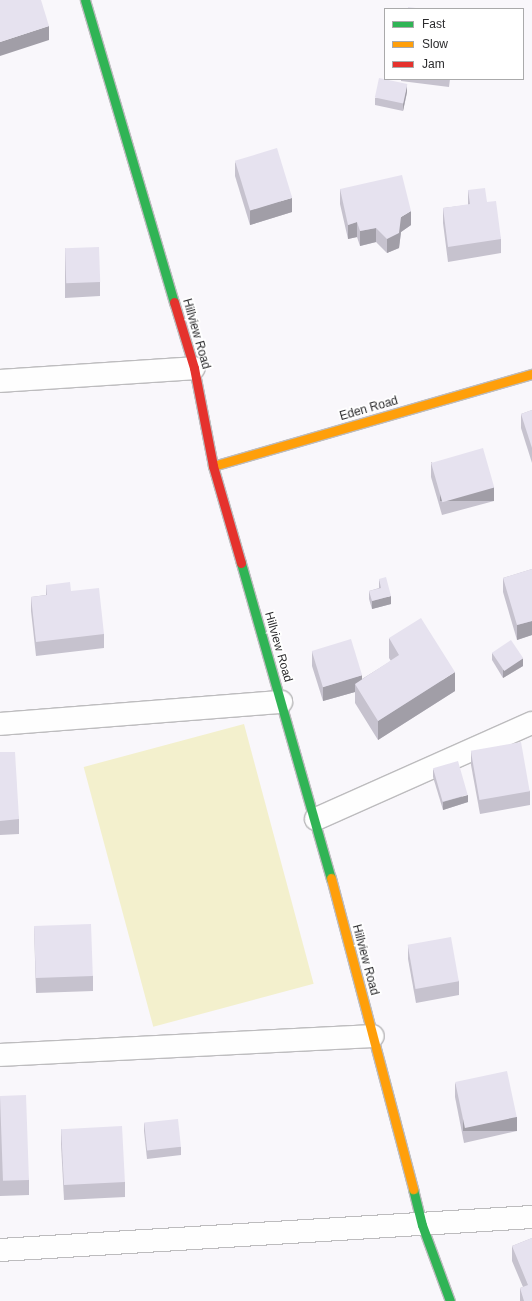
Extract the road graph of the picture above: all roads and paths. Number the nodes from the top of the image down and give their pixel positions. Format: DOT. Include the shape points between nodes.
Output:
graph roads {
  1 [pos="85,0"];
  2 [pos="194,368"];
  3 [pos="532,374"];
  4 [pos="0,381"];
  5 [pos="213,466"];
  6 [pos="281,702"];
  7 [pos="0,724"];
  8 [pos="532,724"];
  9 [pos="316,819"];
  10 [pos="373,1036"];
  11 [pos="0,1055"];
  12 [pos="532,1217"];
  13 [pos="422,1224"];
  14 [pos="0,1250"];
  15 [pos="450,1301"];
  1 -- 2 [label="street, Hillview Road"];
  2 -- 4 [label="street"];
  2 -- 5 [label="street, Hillview Road"];
  3 -- 5 [label="street, Eden Road"];
  5 -- 6 [label="street, Hillview Road"];
  6 -- 7 [label="street"];
  6 -- 9 [label="street, Hillview Road"];
  8 -- 9 [label="street"];
  9 -- 10 [label="street, Hillview Road"];
  10 -- 11 [label="street"];
  10 -- 13 [label="street, Hillview Road"];
  12 -- 13 [label="street"];
  13 -- 14 [label="street"];
  13 -- 15 [label="street, Hillview Road"];
}
